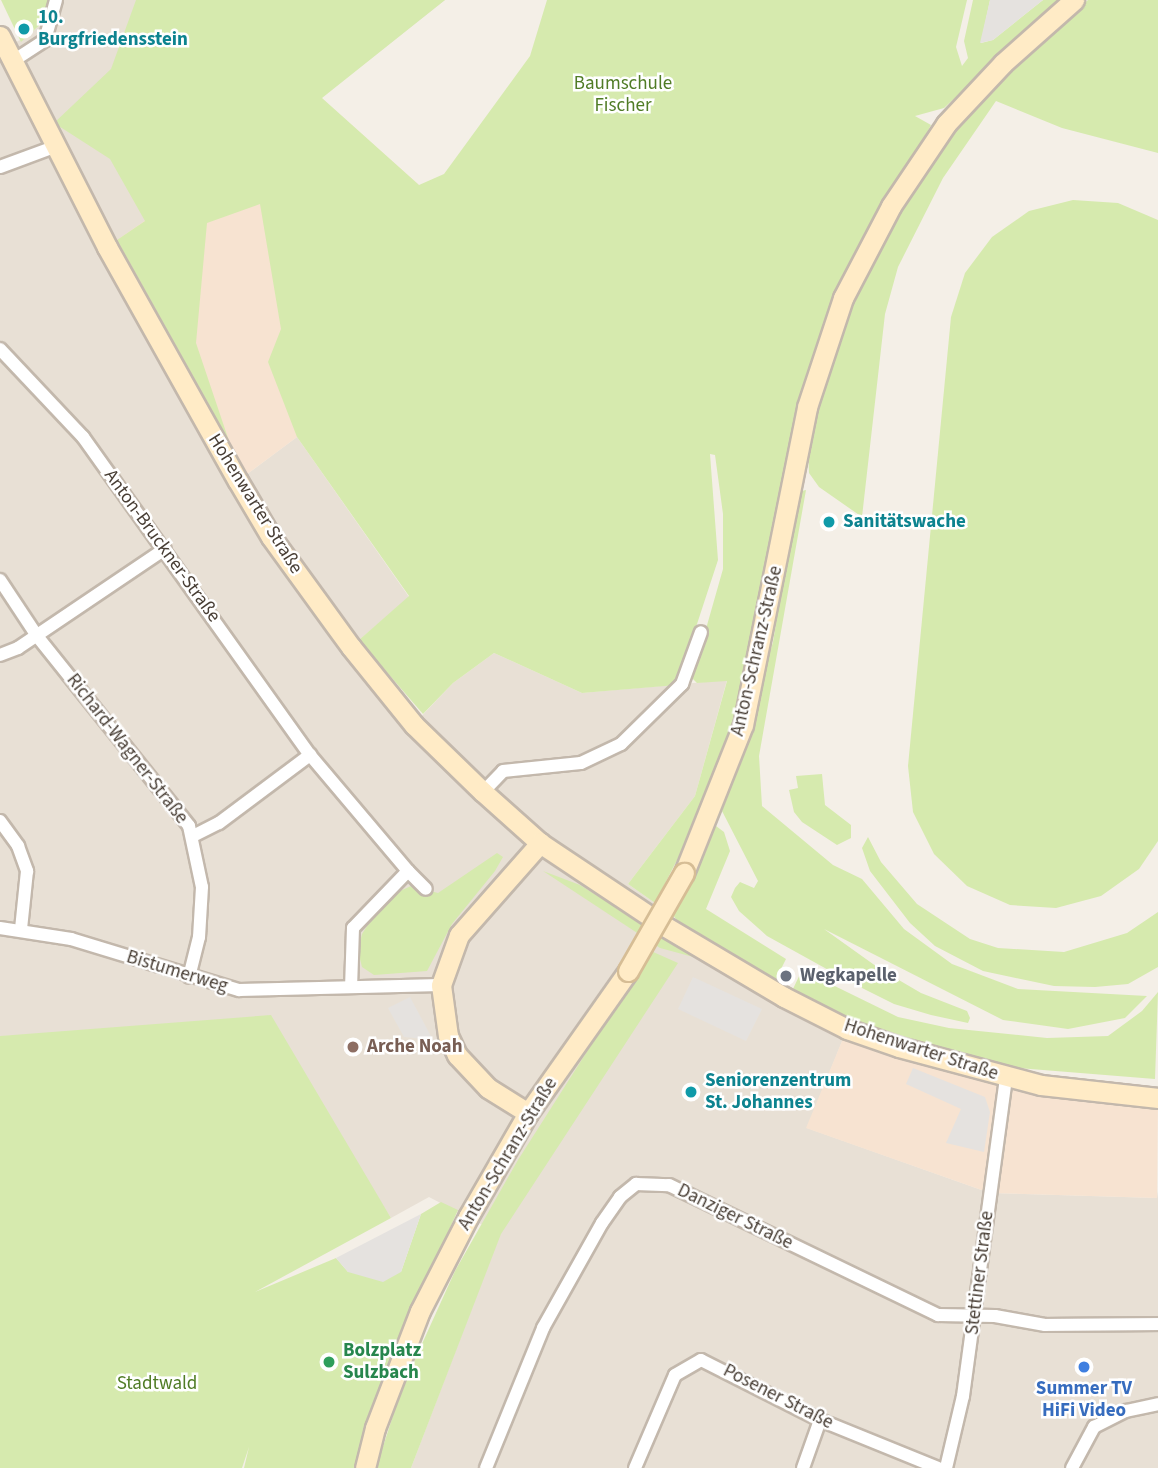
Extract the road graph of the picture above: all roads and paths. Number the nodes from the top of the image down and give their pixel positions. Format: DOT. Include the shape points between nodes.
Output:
graph roads {
  1 [pos="56,0"];
  2 [pos="1074,0"];
  3 [pos="0,36"];
  4 [pos="13,61"];
  5 [pos="54,147"];
  6 [pos="0,167"];
  7 [pos="0,349"];
  8 [pos="165,549"];
  9 [pos="0,580"];
  10 [pos="701,632"];
  11 [pos="37,636"];
  12 [pos="0,655"];
  13 [pos="310,755"];
  14 [pos="483,792"];
  15 [pos="0,821"];
  16 [pos="193,836"];
  17 [pos="540,843"];
  18 [pos="408,871"];
  19 [pos="426,889"];
  20 [pos="648,915"];
  21 [pos="666,927"];
  22 [pos="0,928"];
  23 [pos="21,929"];
  24 [pos="189,977"];
  25 [pos="441,985"];
  26 [pos="351,987"];
  27 [pos="1006,1077"];
  28 [pos="1158,1098"];
  29 [pos="528,1114"];
  30 [pos="974,1317"];
  31 [pos="1158,1324"];
  32 [pos="1158,1404"];
  33 [pos="820,1420"];
  34 [pos="365,1468"];
  35 [pos="486,1468"];
  36 [pos="635,1468"];
  37 [pos="803,1468"];
  38 [pos="938,1468"];
  39 [pos="946,1468"];
  40 [pos="1072,1468"];
  1 -- 4 [label="street" via="45,40"];
  2 -- 29 [label="street, Anton-Schranz-Straße, bridge" via="1003,63 946,124 896,196 843,298 807,407 743,725 684,873 628,971"];
  3 -- 4 [label="street, Hohenwarter Straße"];
  4 -- 5 [label="street, Hohenwarter Straße"];
  5 -- 6 [label="street"];
  5 -- 14 [label="street, Hohenwarter Straße" via="271,537 414,725"];
  7 -- 8 [label="street, Anton-Bruckner-Straße" via="83,437"];
  8 -- 11 [label="street"];
  8 -- 13 [label="street, Anton-Bruckner-Straße"];
  9 -- 11 [label="street, Richard-Wagner-Straße"];
  10 -- 14 [label="street" via="682,684 621,744 581,763 503,771"];
  11 -- 12 [label="street"];
  11 -- 16 [label="street, Richard-Wagner-Straße"];
  13 -- 16 [label="street" via="219,823"];
  13 -- 18 [label="street, Anton-Bruckner-Straße"];
  14 -- 17 [label="street, Hohenwarter Straße"];
  15 -- 23 [label="street" via="18,846 27,871"];
  16 -- 24 [label="street, Richard-Wagner-Straße" via="202,903"];
  17 -- 20 [label="street, Hohenwarter Straße"];
  17 -- 25 [label="street" via="460,935"];
  18 -- 19 [label="street, Anton-Bruckner-Straße"];
  18 -- 26 [label="street" via="354,928"];
  21 -- 27 [label="street, Hohenwarter Straße" via="741,974 847,1029"];
  22 -- 23 [label="street, Bistumerweg"];
  23 -- 24 [label="street, Bistumerweg"];
  24 -- 26 [label="street, Bistumerweg" via="239,990"];
  25 -- 26 [label="street, Bistumerweg"];
  25 -- 29 [label="street" via="448,1035 457,1055 488,1088"];
  27 -- 28 [label="street, Hohenwarter Straße"];
  27 -- 30 [label="street, Stettiner Straße"];
  29 -- 34 [label="street, Anton-Schranz-Straße" via="420,1311 375,1428"];
  30 -- 31 [label="street" via="1009,1317 1045,1325"];
  30 -- 35 [label="street, Danziger Straße" via="938,1315 669,1185 636,1184 620,1197 602,1223 543,1328"];
  30 -- 39 [label="street, Stettiner Straße" via="963,1396"];
  32 -- 40 [label="street" via="1140,1406 1094,1427"];
  33 -- 36 [label="street, Posener Straße" via="710,1362 691,1362 675,1375"];
  33 -- 37 [label="street"];
  33 -- 38 [label="street, Posener Straße"];
}
